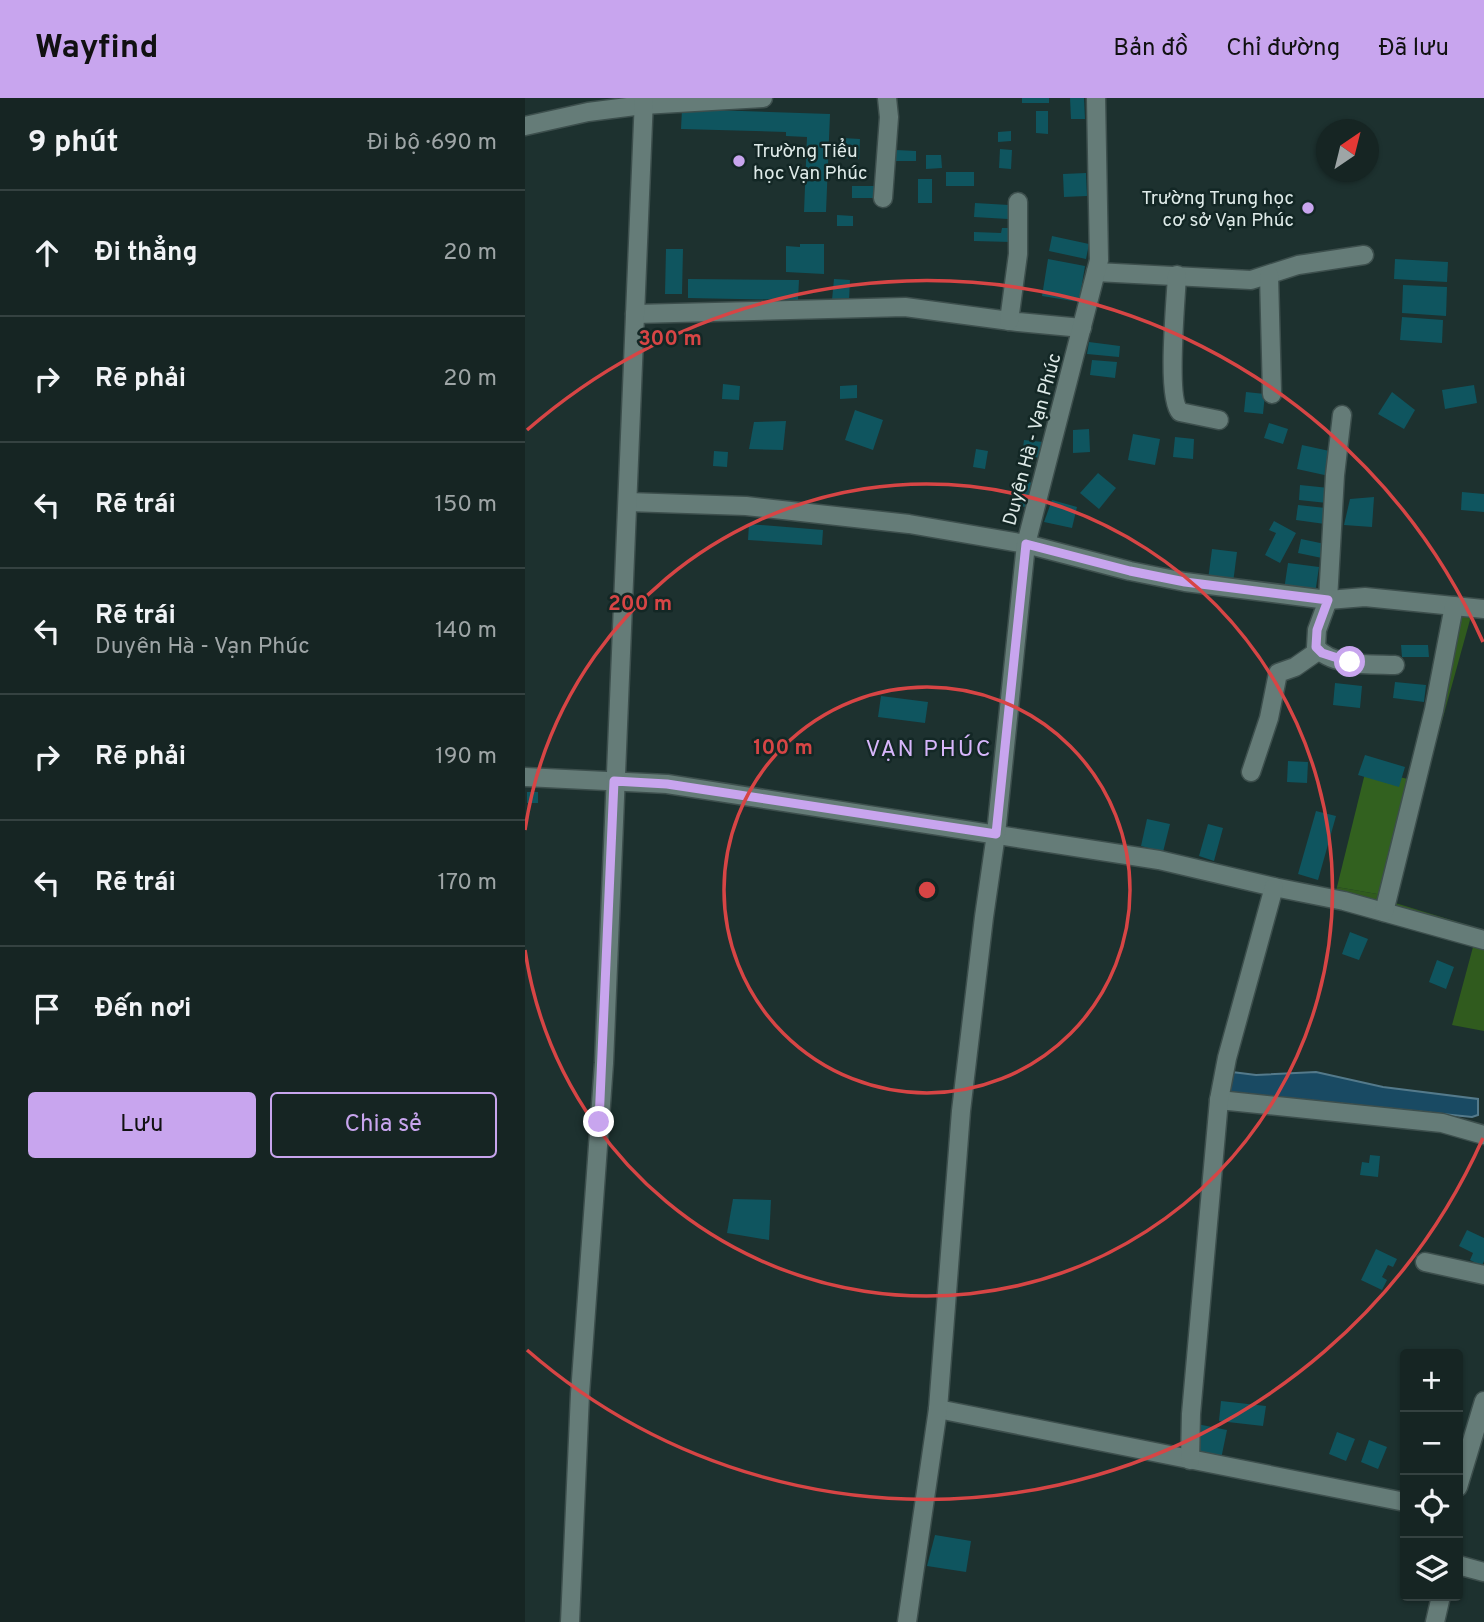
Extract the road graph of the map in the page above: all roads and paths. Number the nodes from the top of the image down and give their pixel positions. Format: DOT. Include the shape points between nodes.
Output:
graph roads {
  1 [pos="763,98"];
  2 [pos="887,98"];
  3 [pos="1096,98"];
  4 [pos="643,102"];
  5 [pos="525,126"];
  6 [pos="883,198"];
  7 [pos="1018,202"];
  8 [pos="1364,255"];
  9 [pos="1096,272"];
  10 [pos="1177,275"];
  11 [pos="1269,275"];
  12 [pos="635,314"];
  13 [pos="1009,321"];
  14 [pos="1082,328"];
  15 [pos="1272,394"];
  16 [pos="1342,415"];
  17 [pos="1219,420"];
  18 [pos="628,502"];
  19 [pos="1026,544"];
  20 [pos="1328,600"];
  21 [pos="1454,606"];
  22 [pos="1484,609"];
  23 [pos="1318,651"];
  24 [pos="1395,665"];
  25 [pos="1251,772"];
  26 [pos="525,777"];
  27 [pos="614,781"];
  28 [pos="996,834"];
  29 [pos="1274,887"];
  30 [pos="1384,912"];
  31 [pos="1484,940"];
  32 [pos="1219,1100"];
  33 [pos="1484,1135"];
  34 [pos="1426,1262"];
  35 [pos="1484,1275"];
  36 [pos="1484,1401"];
  37 [pos="938,1409"];
  38 [pos="1190,1460"];
  39 [pos="1462,1475"];
  40 [pos="1400,1501"];
  41 [pos="1463,1566"];
  42 [pos="1484,1572"];
  43 [pos="1440,1601"];
  44 [pos="570,1622"];
  45 [pos="907,1622"];
  46 [pos="1435,1622"];
  1 -- 4 [label="street"];
  2 -- 6 [label="street"];
  3 -- 9 [label="street, Duyên Hà - Vạn Phúc"];
  4 -- 5 [label="street"];
  4 -- 12 [label="street"];
  7 -- 13 [label="street" via="1017,270"];
  8 -- 11 [label="street" via="1297,265"];
  9 -- 10 [label="street"];
  9 -- 14 [label="street, Duyên Hà - Vạn Phúc"];
  10 -- 11 [label="street" via="1251,280"];
  10 -- 17 [label="street" via="1175,405 1180,412"];
  11 -- 15 [label="street"];
  12 -- 13 [label="street" via="905,307"];
  12 -- 18 [label="street"];
  13 -- 14 [label="street"];
  14 -- 19 [label="street, Duyên Hà - Vạn Phúc"];
  16 -- 20 [label="street"];
  18 -- 19 [label="street" via="746,506 909,524"];
  18 -- 27 [label="street"];
  19 -- 20 [label="street" via="1185,582"];
  19 -- 28 [label="street, Duyên Hà - Vạn Phúc"];
  20 -- 21 [label="street" via="1365,597"];
  20 -- 23 [label="street" via="1317,630"];
  21 -- 22 [label="street"];
  21 -- 30 [label="street" via="1434,710"];
  23 -- 24 [label="street" via="1350,662"];
  23 -- 25 [label="street" via="1278,673"];
  26 -- 27 [label="street"];
  27 -- 28 [label="street" via="667,784"];
  27 -- 44 [label="street" via="604,1063 580,1394"];
  28 -- 29 [label="street" via="1159,860"];
  28 -- 37 [label="street, Duyên Hà - Vạn Phúc" via="961,1111"];
  29 -- 30 [label="street"];
  29 -- 32 [label="street"];
  30 -- 31 [label="street"];
  32 -- 33 [label="street" via="1443,1123"];
  32 -- 38 [label="street"];
  34 -- 35 [label="street"];
  36 -- 39 [label="street"];
  37 -- 38 [label="street"];
  37 -- 45 [label="street, Duyên Hà - Vạn Phúc"];
  38 -- 40 [label="street"];
  41 -- 42 [label="street"];
  43 -- 46 [label="street"];
}
